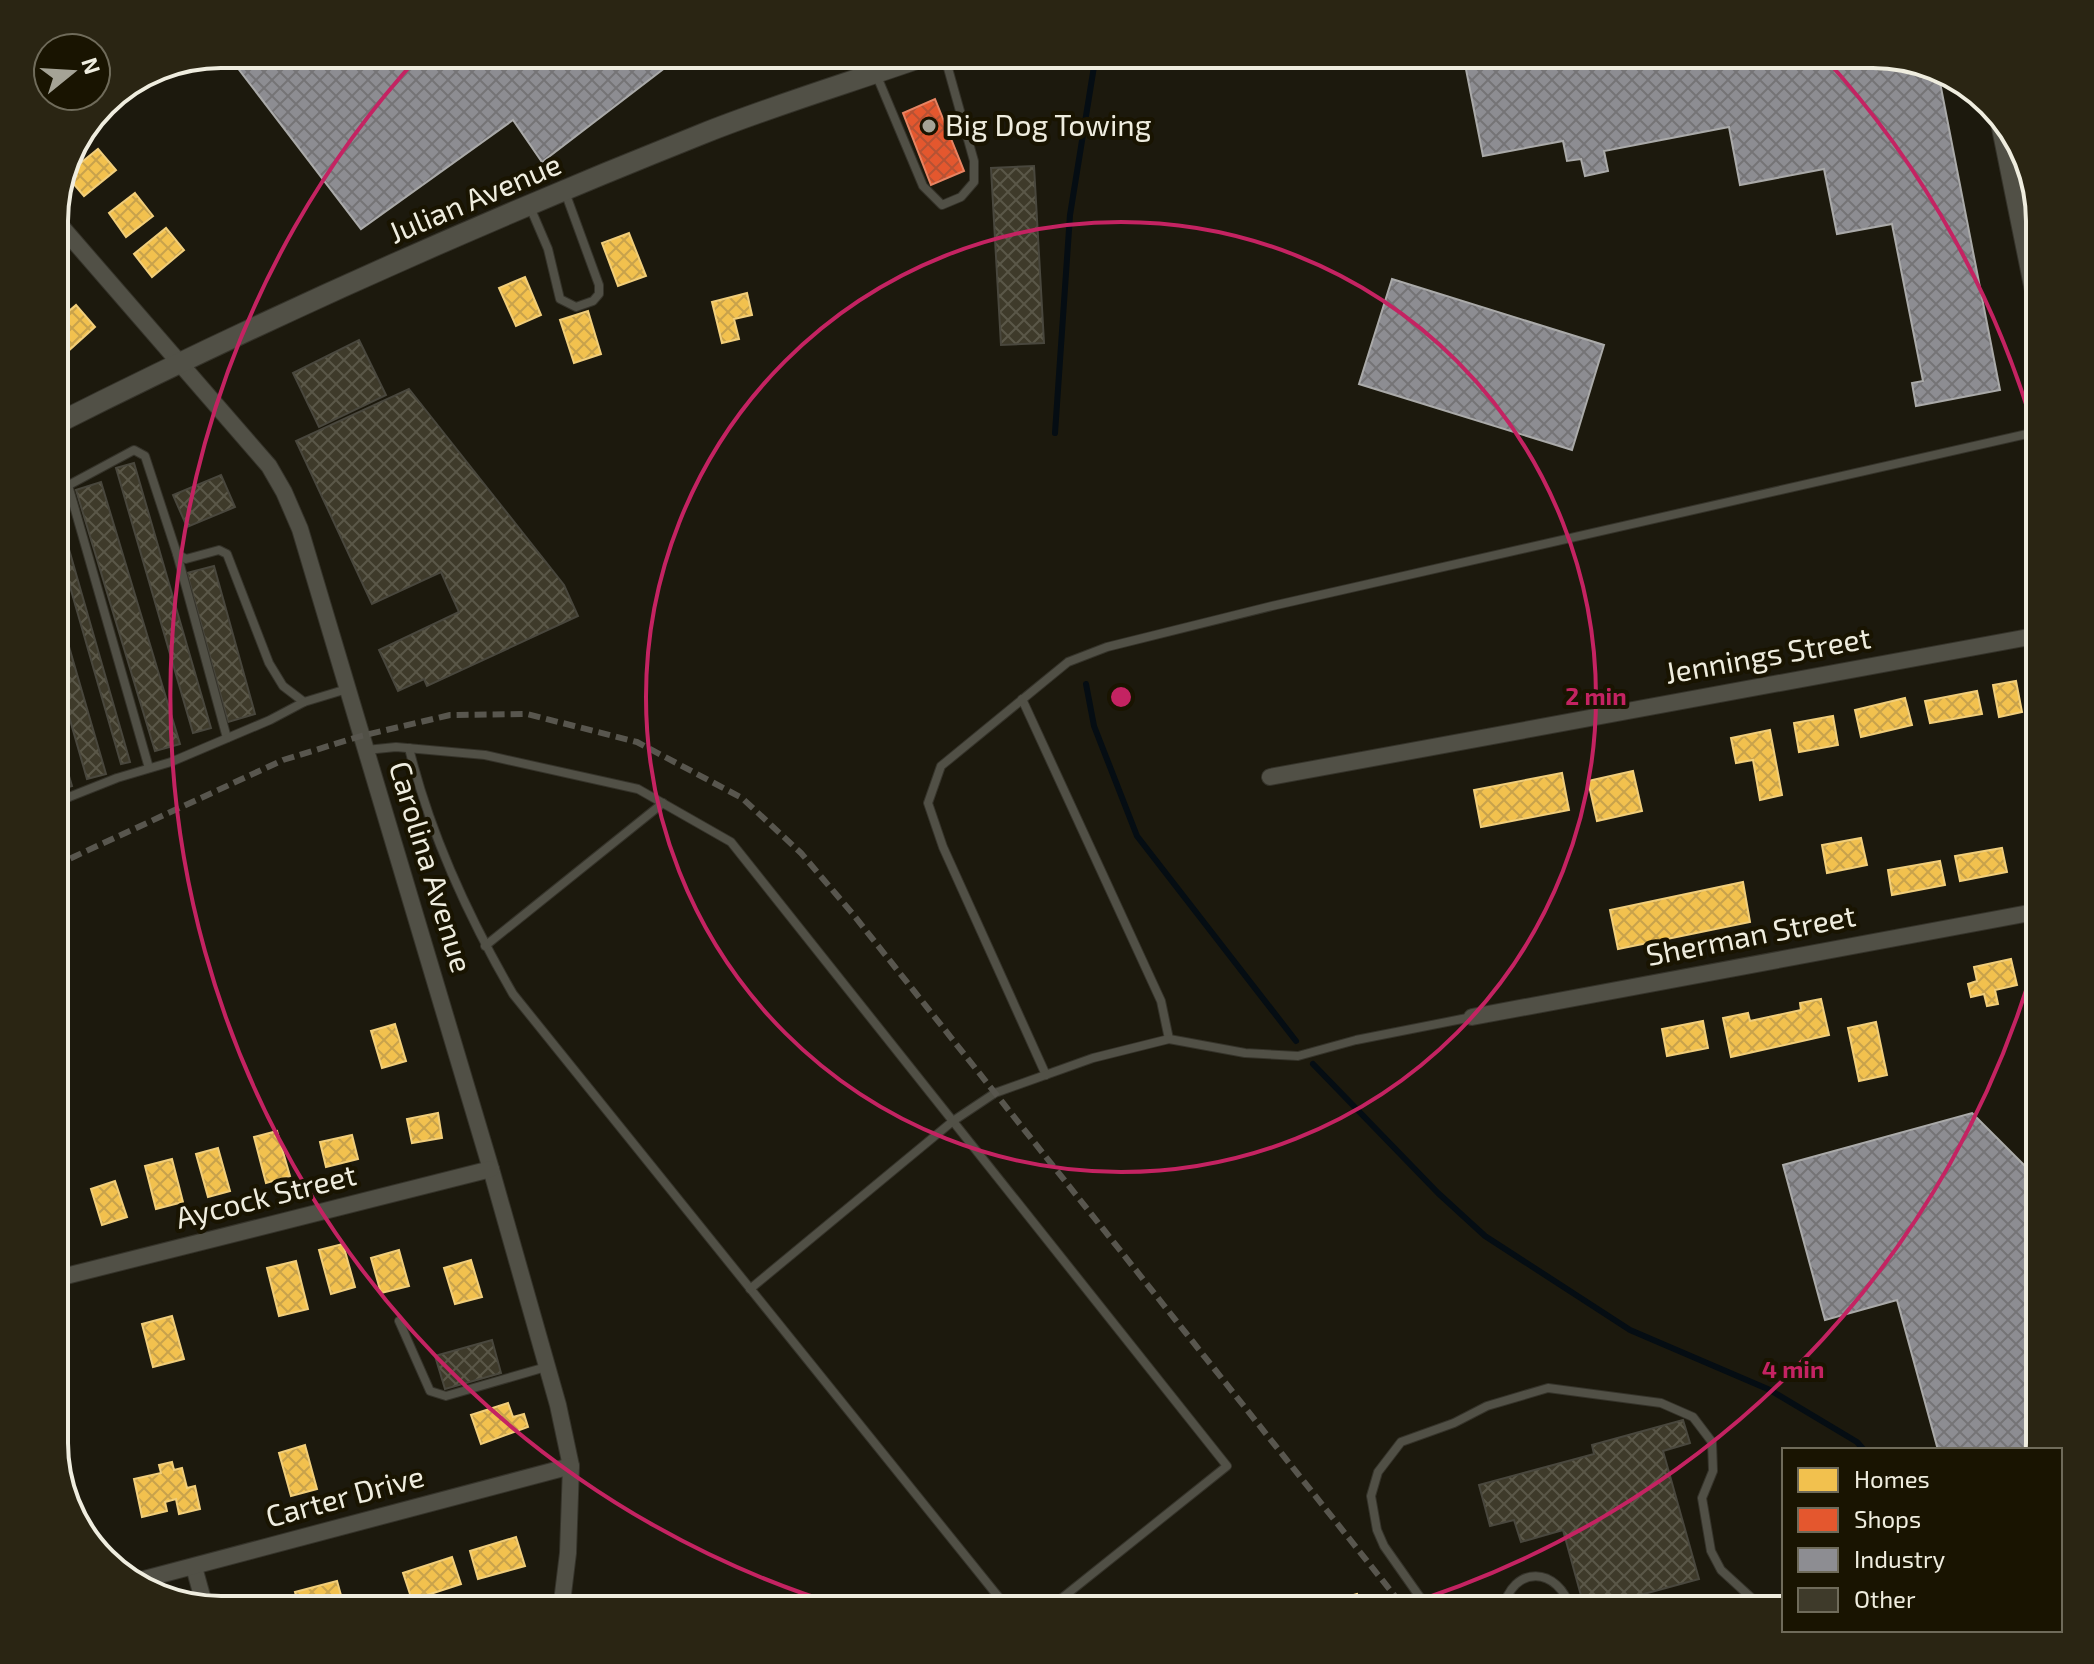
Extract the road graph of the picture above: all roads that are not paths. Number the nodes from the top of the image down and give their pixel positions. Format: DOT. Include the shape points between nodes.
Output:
graph roads {
  1 [pos="890,68"];
  2 [pos="948,68"];
  3 [pos="876,73"];
  4 [pos="2005,143"];
  5 [pos="565,192"];
  6 [pos="530,207"];
  7 [pos="68,234"];
  8 [pos="2026,246"];
  9 [pos="178,363"];
  10 [pos="68,418"];
  11 [pos="2026,434"];
  12 [pos="68,485"];
  13 [pos="177,554"];
  14 [pos="2026,638"];
  15 [pos="347,689"];
  16 [pos="1022,699"];
  17 [pos="304,702"];
  18 [pos="227,738"];
  19 [pos="409,748"];
  20 [pos="366,750"];
  21 [pos="149,768"];
  22 [pos="1270,777"];
  23 [pos="68,797"];
  24 [pos="663,803"];
  25 [pos="2026,914"];
  26 [pos="485,946"];
  27 [pos="1472,1017"];
  28 [pos="1169,1039"];
  29 [pos="1046,1075"];
  30 [pos="953,1121"];
  31 [pos="491,1169"];
  32 [pos="68,1275"];
  33 [pos="750,1289"];
  34 [pos="399,1321"];
  35 [pos="546,1367"];
  36 [pos="571,1466"];
  37 [pos="194,1567"];
  38 [pos="149,1578"];
  39 [pos="202,1595"];
  40 [pos="563,1596"];
  41 [pos="998,1596"];
  42 [pos="1064,1596"];
  43 [pos="1419,1596"];
  44 [pos="1508,1596"];
  45 [pos="1566,1596"];
  46 [pos="1749,1596"];
  1 -- 3 [label="street, Julian Avenue"];
  2 -- 3 [label="lane" via="974,161 974,182 961,197 942,205 923,186"];
  3 -- 5 [label="street, Julian Avenue" via="704,133"];
  4 -- 8 [label="street"];
  5 -- 6 [label="street, Julian Avenue"];
  5 -- 6 [label="lane" via="599,285 593,301 576,307 560,299 548,249"];
  6 -- 9 [label="street, Julian Avenue"];
  7 -- 9 [label="street, Carolina Avenue"];
  9 -- 10 [label="street, Julian Avenue"];
  9 -- 15 [label="street, Carolina Avenue" via="269,466 284,492"];
  11 -- 16 [label="lane" via="1107,647 1068,662"];
  12 -- 13 [label="lane" via="134,450 145,456"];
  12 -- 21 [label="lane"];
  13 -- 17 [label="lane" via="186,559 219,550 227,554 269,663 283,686"];
  13 -- 18 [label="lane"];
  14 -- 22 [label="street, Jennings Street"];
  15 -- 17 [label="lane"];
  15 -- 20 [label="street, Carolina Avenue"];
  16 -- 28 [label="lane" via="1161,1001"];
  16 -- 29 [label="lane" via="941,766 928,803"];
  17 -- 18 [label="lane"];
  18 -- 21 [label="lane"];
  19 -- 20 [label="lane"];
  19 -- 24 [label="lane" via="485,755 638,789"];
  19 -- 26 [label="lane" via="419,790"];
  20 -- 31 [label="street, Carolina Avenue"];
  21 -- 23 [label="lane"];
  24 -- 26 [label="lane"];
  24 -- 30 [label="lane" via="731,842"];
  25 -- 27 [label="street, Sherman Street"];
  26 -- 33 [label="lane" via="513,994"];
  27 -- 28 [label="lane" via="1298,1056"];
  28 -- 29 [label="lane"];
  29 -- 30 [label="lane" via="995,1093"];
  30 -- 33 [label="lane"];
  30 -- 42 [label="lane" via="1227,1466"];
  31 -- 32 [label="street, Aycock Street"];
  31 -- 35 [label="street, Carolina Avenue"];
  33 -- 41 [label="lane"];
  34 -- 35 [label="lane" via="430,1391 438,1394"];
  35 -- 36 [label="street, Carolina Avenue"];
  36 -- 37 [label="street, Carter Drive"];
  36 -- 40 [label="street, Carolina Avenue"];
  37 -- 38 [label="street, Carter Drive"];
  37 -- 39 [label="street"];
  43 -- 46 [label="lane" via="1377,1530 1371,1496 1378,1472 1401,1442 1487,1406 1548,1388 1661,1403 1693,1417 1712,1442 1713,1471 1702,1498 1711,1551 1721,1570"];
  44 -- 45 [label="lane" via="1521,1580 1538,1574 1553,1579"];
}
